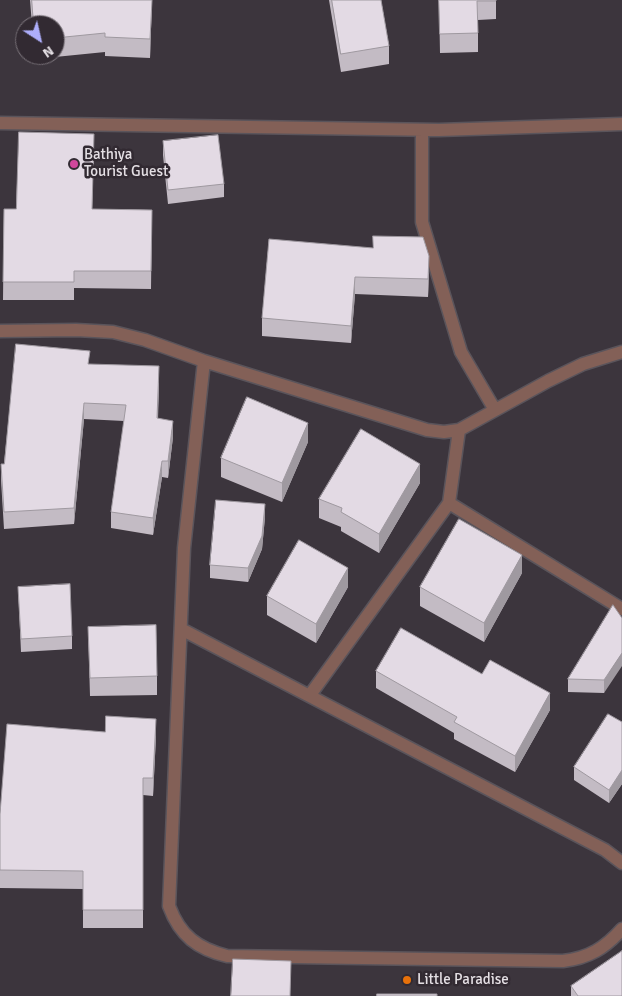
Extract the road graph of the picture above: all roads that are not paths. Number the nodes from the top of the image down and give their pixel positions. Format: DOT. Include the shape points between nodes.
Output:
graph roads {
  1 [pos="0,123"];
  2 [pos="622,124"];
  3 [pos="422,130"];
  4 [pos="0,331"];
  5 [pos="622,352"];
  6 [pos="204,361"];
  7 [pos="494,410"];
  8 [pos="459,430"];
  9 [pos="449,503"];
  10 [pos="622,609"];
  11 [pos="181,629"];
  12 [pos="310,695"];
  13 [pos="622,863"];
  14 [pos="622,929"];
  1 -- 3 [label="street"];
  2 -- 3 [label="street"];
  3 -- 7 [label="street" via="422,222 461,352"];
  4 -- 6 [label="street" via="113,332"];
  5 -- 7 [label="street" via="583,364"];
  6 -- 8 [label="street" via="427,430"];
  6 -- 11 [label="street" via="184,548"];
  7 -- 8 [label="street"];
  8 -- 9 [label="street"];
  9 -- 10 [label="street"];
  9 -- 12 [label="street"];
  11 -- 12 [label="street"];
  11 -- 14 [label="street" via="169,906 174,919 195,944 227,956 563,961 594,954"];
  12 -- 13 [label="street" via="605,850"];
}
